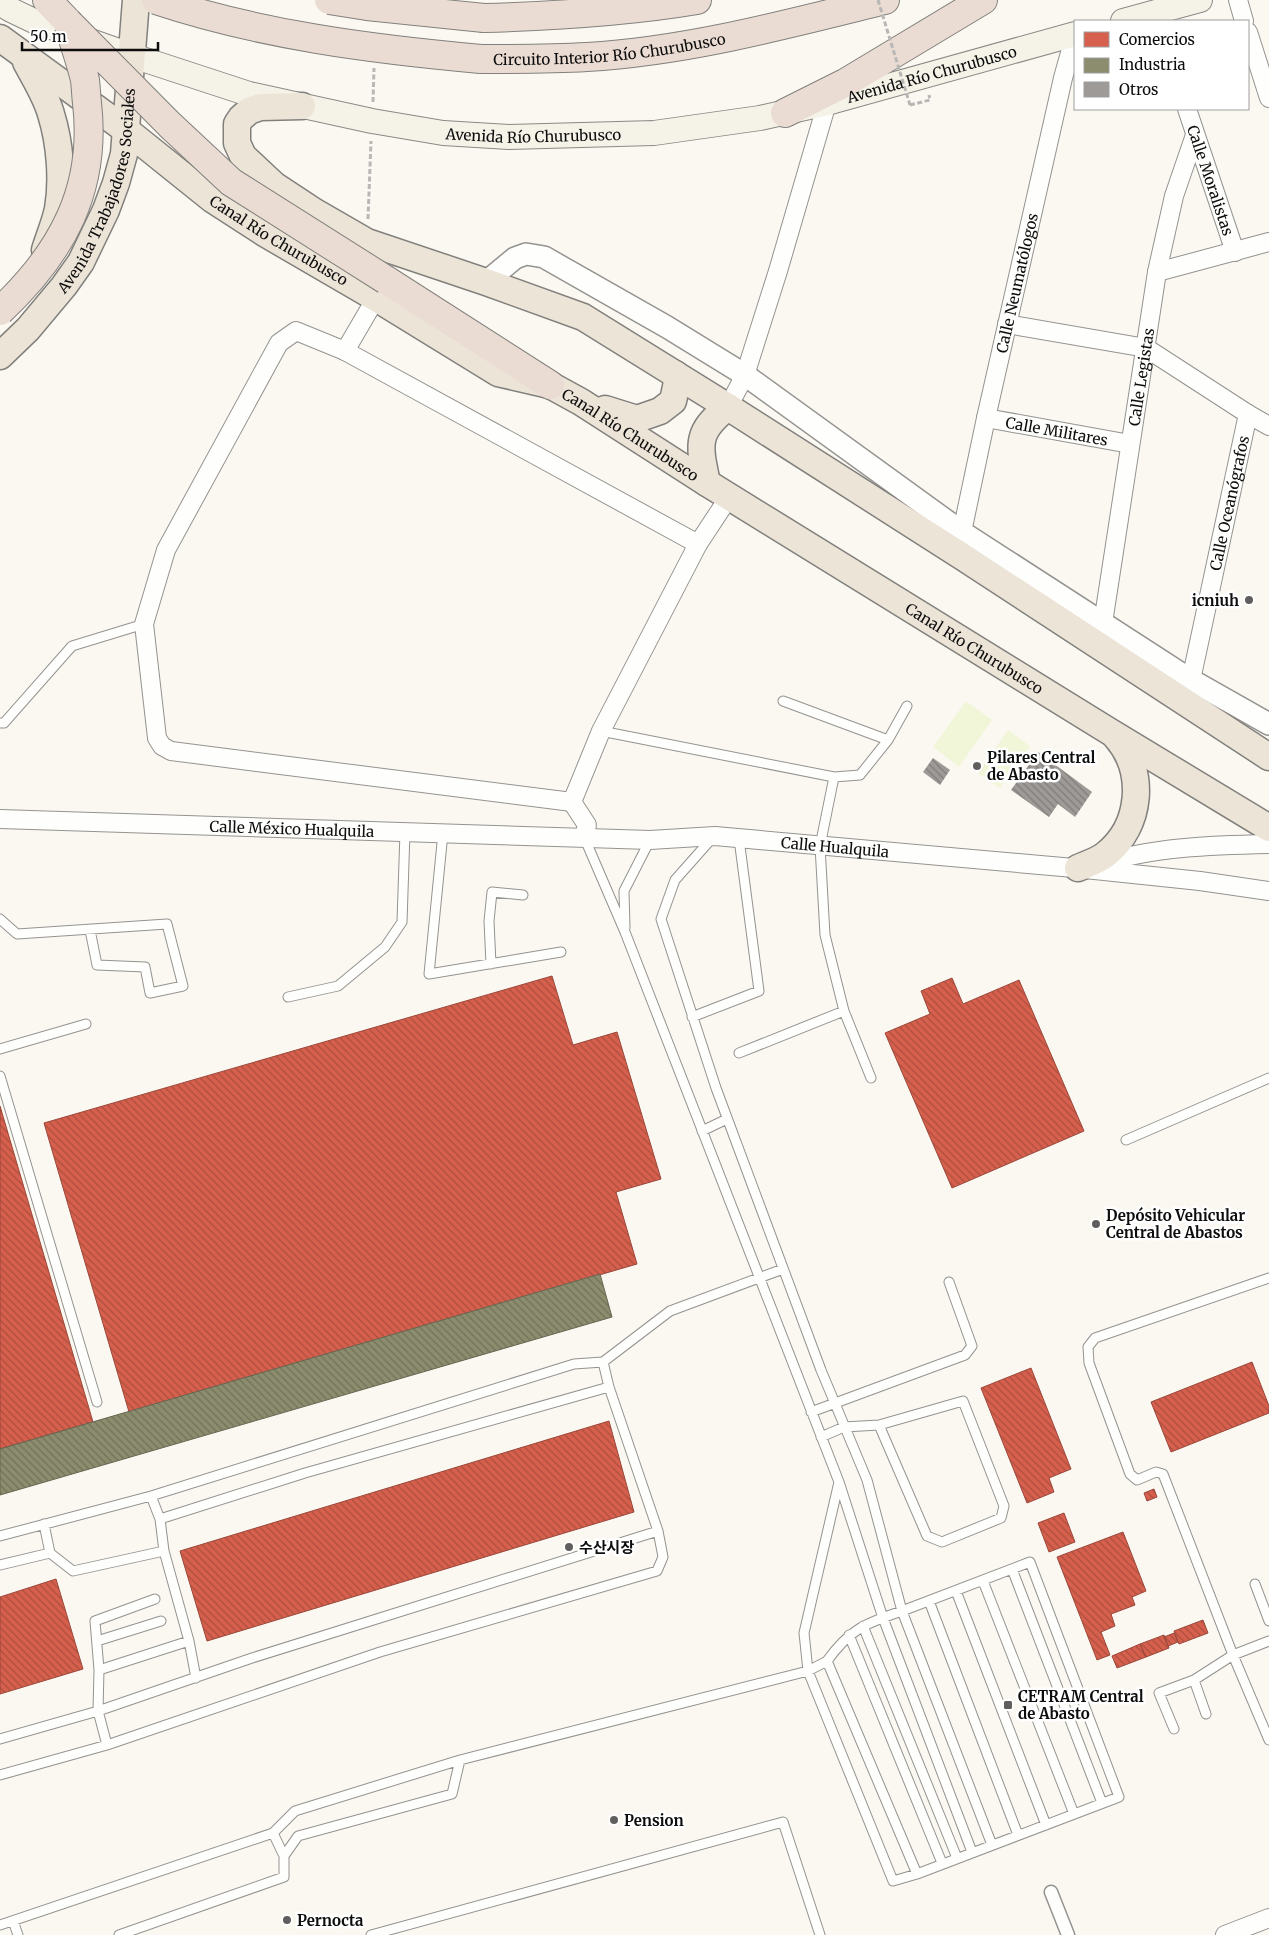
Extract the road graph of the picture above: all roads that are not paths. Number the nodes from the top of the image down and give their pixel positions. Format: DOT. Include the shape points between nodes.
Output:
graph roads {
  1 [pos="47,0"];
  2 [pos="136,0"];
  3 [pos="156,0"];
  4 [pos="329,0"];
  5 [pos="697,0"];
  6 [pos="885,0"];
  7 [pos="983,0"];
  8 [pos="1200,0"];
  9 [pos="1238,0"];
  10 [pos="0,3"];
  11 [pos="1155,17"];
  12 [pos="1131,20"];
  13 [pos="1244,20"];
  14 [pos="68,22"];
  15 [pos="1074,34"];
  16 [pos="1249,35"];
  17 [pos="0,38"];
  18 [pos="1074,38"];
  19 [pos="130,55"];
  20 [pos="23,56"];
  21 [pos="1269,98"];
  22 [pos="827,103"];
  23 [pos="302,106"];
  24 [pos="1186,110"];
  25 [pos="784,112"];
  26 [pos="126,130"];
  27 [pos="1195,135"];
  28 [pos="1269,242"];
  29 [pos="1235,252"];
  30 [pos="1157,272"];
  31 [pos="486,282"];
  32 [pos="381,289"];
  33 [pos="0,311"];
  34 [pos="1007,324"];
  35 [pos="28,328"];
  36 [pos="1146,348"];
  37 [pos="345,351"];
  38 [pos="0,356"];
  39 [pos="675,374"];
  40 [pos="745,375"];
  41 [pos="550,385"];
  42 [pos="581,402"];
  43 [pos="728,407"];
  44 [pos="1248,414"];
  45 [pos="986,418"];
  46 [pos="1269,426"];
  47 [pos="1130,444"];
  48 [pos="707,483"];
  49 [pos="729,497"];
  50 [pos="962,532"];
  51 [pos="698,544"];
  52 [pos="1102,623"];
  53 [pos="144,624"];
  54 [pos="1191,680"];
  55 [pos="783,701"];
  56 [pos="907,706"];
  57 [pos="0,723"];
  58 [pos="1269,724"];
  59 [pos="601,731"];
  60 [pos="1112,733"];
  61 [pos="888,740"];
  62 [pos="1269,758"];
  63 [pos="834,777"];
  64 [pos="572,802"];
  65 [pos="0,819"];
  66 [pos="1269,828"];
  67 [pos="405,832"];
  68 [pos="443,833"];
  69 [pos="714,836"];
  70 [pos="584,838"];
  71 [pos="739,839"];
  72 [pos="650,840"];
  73 [pos="1269,844"];
  74 [pos="820,846"];
  75 [pos="1081,869"];
  76 [pos="1269,891"];
  77 [pos="523,895"];
  78 [pos="0,919"];
  79 [pos="90,930"];
  80 [pos="625,932"];
  81 [pos="561,952"];
  82 [pos="491,964"];
  83 [pos="288,997"];
  84 [pos="844,1011"];
  85 [pos="692,1017"];
  86 [pos="86,1024"];
  87 [pos="0,1049"];
  88 [pos="740,1053"];
  89 [pos="0,1076"];
  90 [pos="871,1078"];
  91 [pos="1269,1078"];
  92 [pos="727,1119"];
  93 [pos="702,1131"];
  94 [pos="1126,1140"];
  95 [pos="783,1269"];
  96 [pos="760,1278"];
  97 [pos="1269,1278"];
  98 [pos="949,1282"];
  99 [pos="603,1362"];
  100 [pos="609,1386"];
  101 [pos="97,1402"];
  102 [pos="834,1402"];
  103 [pos="811,1412"];
  104 [pos="879,1426"];
  105 [pos="844,1427"];
  106 [pos="821,1437"];
  107 [pos="839,1482"];
  108 [pos="151,1496"];
  109 [pos="160,1519"];
  110 [pos="44,1524"];
  111 [pos="658,1531"];
  112 [pos="0,1536"];
  113 [pos="164,1551"];
  114 [pos="50,1553"];
  115 [pos="0,1565"];
  116 [pos="1012,1570"];
  117 [pos="983,1581"];
  118 [pos="1255,1584"];
  119 [pos="956,1591"];
  120 [pos="155,1599"];
  121 [pos="929,1601"];
  122 [pos="902,1612"];
  123 [pos="883,1618"];
  124 [pos="1269,1620"];
  125 [pos="161,1621"];
  126 [pos="863,1626"];
  127 [pos="848,1635"];
  128 [pos="97,1641"];
  129 [pos="188,1641"];
  130 [pos="1269,1641"];
  131 [pos="1233,1655"];
  132 [pos="827,1661"];
  133 [pos="99,1670"];
  134 [pos="808,1671"];
  135 [pos="196,1678"];
  136 [pos="1194,1680"];
  137 [pos="98,1711"];
  138 [pos="1206,1714"];
  139 [pos="1174,1729"];
  140 [pos="0,1739"];
  141 [pos="1269,1740"];
  142 [pos="107,1745"];
  143 [pos="460,1760"];
  144 [pos="0,1775"];
  145 [pos="1102,1804"];
  146 [pos="1074,1814"];
  147 [pos="1046,1825"];
  148 [pos="273,1833"];
  149 [pos="1018,1835"];
  150 [pos="992,1845"];
  151 [pos="972,1852"];
  152 [pos="284,1856"];
  153 [pos="957,1858"];
  154 [pos="942,1864"];
  155 [pos="917,1874"];
  156 [pos="1051,1892"];
  157 [pos="1269,1918"];
  158 [pos="13,1921"];
  159 [pos="0,1925"];
  160 [pos="18,1935"];
  161 [pos="119,1935"];
  162 [pos="371,1935"];
  163 [pos="820,1935"];
  164 [pos="1068,1935"];
  165 [pos="1225,1935"];
  1 -- 14 [label="highway"];
  2 -- 19 [label="main road, Avenida Trabajadores Sociales"];
  3 -- 6 [label="highway, Circuito Interior Río Churubusco, bridge" via="248,26 314,39 481,59 588,57 646,50 735,35"];
  4 -- 5 [label="highway, bridge" via="484,18 617,11"];
  7 -- 25 [label="highway" via="845,83"];
  8 -- 11 [label="main road"];
  9 -- 13 [label="street"];
  10 -- 19 [label="main road, Avenida Río Churubusco" via="34,21"];
  11 -- 12 [label="main road"];
  14 -- 32 [label="highway, bridge" via="231,182"];
  14 -- 33 [label="highway, bridge" via="85,81 89,119 89,155 84,181 72,216 51,254"];
  15 -- 22 [label="main road, Avenida Río Churubusco"];
  16 -- 21 [label="street"];
  17 -- 20 [label="main road, Canal Río Churubusco"];
  18 -- 34 [label="street, Calle Neumatólogos"];
  19 -- 23 [label="main road, Avenida Río Churubusco" via="223,86"];
  19 -- 26 [label="main road, Avenida Trabajadores Sociales"];
  20 -- 26 [label="main road, Canal Río Churubusco"];
  20 -- 35 [label="main road" via="51,114 60,191"];
  22 -- 25 [label="main road, Avenida Río Churubusco"];
  22 -- 40 [label="street"];
  23 -- 25 [label="main road, Avenida Río Churubusco" via="443,133 509,137 654,133 728,124"];
  23 -- 31 [label="main road" via="260,107 249,111 237,124 239,150 264,177 315,212 368,242"];
  24 -- 27 [label="street, Calle Moralistas"];
  26 -- 32 [label="main road, Canal Río Churubusco" via="212,199 266,234"];
  26 -- 35 [label="main road, Avenida Trabajadores Sociales" via="116,183 92,240 64,286"];
  27 -- 29 [label="street, Calle Moralistas"];
  27 -- 30 [label="street, Calle Legistas" via="1174,196"];
  28 -- 29 [label="street"];
  29 -- 30 [label="street"];
  30 -- 36 [label="street, Calle Legistas"];
  31 -- 39 [label="main road" via="583,317"];
  31 -- 40 [label="street" via="515,258 526,254 544,257"];
  32 -- 37 [label="street"];
  32 -- 41 [label="highway"];
  34 -- 36 [label="street"];
  34 -- 45 [label="street, Calle Neumatólogos"];
  35 -- 38 [label="main road, Avenida Trabajadores Sociales"];
  36 -- 44 [label="street"];
  36 -- 47 [label="street, Calle Legistas"];
  37 -- 51 [label="street"];
  37 -- 53 [label="street" via="296,331 279,343 166,550"];
  39 -- 42 [label="main road" via="677,382 672,401 660,412 644,418"];
  39 -- 43 [label="main road"];
  40 -- 43 [label="street"];
  40 -- 50 [label="street"];
  41 -- 42 [label="main road, Canal Río Churubusco"];
  42 -- 48 [label="main road, Canal Río Churubusco"];
  43 -- 48 [label="main road" via="704,431 700,450"];
  43 -- 62 [label="main road"];
  44 -- 46 [label="street"];
  44 -- 54 [label="street, Calle Oceanógrafos"];
  45 -- 47 [label="street, Calle Militares"];
  45 -- 50 [label="street, Calle Neumatólogos"];
  47 -- 52 [label="street, Calle Legistas"];
  48 -- 49 [label="main road, Canal Río Churubusco"];
  49 -- 51 [label="street"];
  49 -- 60 [label="main road, Canal Río Churubusco"];
  50 -- 52 [label="street"];
  51 -- 59 [label="street"];
  52 -- 54 [label="street"];
  53 -- 57 [label="lane" via="72,646 4,723"];
  53 -- 64 [label="street" via="157,738 171,751"];
  54 -- 58 [label="street"];
  55 -- 61 [label="lane"];
  56 -- 61 [label="lane"];
  59 -- 63 [label="lane"];
  59 -- 64 [label="street"];
  60 -- 66 [label="main road, Canal Río Churubusco"];
  60 -- 75 [label="main road" via="1133,768 1135,808 1116,844"];
  61 -- 63 [label="lane" via="860,775"];
  63 -- 74 [label="lane"];
  64 -- 70 [label="street" via="587,825"];
  65 -- 67 [label="street, Calle México Hualquila"];
  67 -- 68 [label="street, Calle México Hualquila"];
  67 -- 83 [label="lane" via="402,922 385,947 338,986"];
  68 -- 70 [label="street, Calle México Hualquila"];
  68 -- 82 [label="lane" via="429,974"];
  69 -- 71 [label="street, Calle Hualquila"];
  69 -- 72 [label="street, Calle Hualquila"];
  69 -- 85 [label="lane" via="675,880 661,919"];
  70 -- 72 [label="street, Calle Hualquila"];
  70 -- 80 [label="lane"];
  71 -- 74 [label="street, Calle Hualquila"];
  71 -- 85 [label="lane" via="759,991"];
  72 -- 80 [label="lane" via="624,892"];
  73 -- 75 [label="street, Calle Hualquila" via="1200,847 1110,861"];
  74 -- 75 [label="street, Calle Hualquila"];
  74 -- 84 [label="lane" via="825,935"];
  75 -- 76 [label="street, Calle Hualquila"];
  77 -- 82 [label="lane" via="492,892 489,921"];
  78 -- 79 [label="lane" via="17,934"];
  79 -- 79 [label="lane" via="167,924 183,986 150,993 145,967 97,965"];
  80 -- 93 [label="lane"];
  81 -- 82 [label="lane"];
  84 -- 88 [label="lane"];
  84 -- 90 [label="lane"];
  85 -- 92 [label="lane"];
  86 -- 87 [label="lane"];
  89 -- 101 [label="lane"];
  91 -- 94 [label="lane"];
  92 -- 93 [label="lane"];
  92 -- 95 [label="lane"];
  93 -- 96 [label="lane"];
  95 -- 96 [label="lane"];
  95 -- 102 [label="lane"];
  96 -- 99 [label="lane" via="670,1311"];
  96 -- 103 [label="lane"];
  97 -- 131 [label="lane" via="1095,1338 1088,1347 1089,1363 1130,1474 1137,1480 1156,1472 1163,1474"];
  98 -- 102 [label="lane" via="972,1346 965,1355"];
  99 -- 100 [label="lane"];
  99 -- 108 [label="lane" via="574,1364"];
  100 -- 109 [label="lane" via="305,1473"];
  100 -- 111 [label="lane"];
  102 -- 103 [label="lane"];
  102 -- 105 [label="lane"];
  103 -- 106 [label="lane"];
  104 -- 104 [label="lane" via="927,1536 942,1542 1001,1518 1004,1506 963,1401"];
  104 -- 105 [label="lane"];
  105 -- 106 [label="lane"];
  105 -- 122 [label="lane" via="866,1480"];
  106 -- 107 [label="lane"];
  107 -- 123 [label="lane"];
  107 -- 134 [label="lane" via="804,1633"];
  108 -- 109 [label="lane"];
  108 -- 110 [label="lane"];
  109 -- 113 [label="lane"];
  110 -- 112 [label="lane"];
  110 -- 114 [label="lane"];
  111 -- 135 [label="lane"];
  111 -- 142 [label="lane" via="663,1558 656,1571 380,1652"];
  113 -- 114 [label="lane" via="73,1571"];
  113 -- 129 [label="lane"];
  114 -- 115 [label="lane"];
  116 -- 117 [label="lane"];
  116 -- 145 [label="lane"];
  116 -- 145 [label="lane" via="1030,1562 1037,1580 1118,1797"];
  117 -- 119 [label="lane"];
  117 -- 146 [label="lane"];
  118 -- 124 [label="lane"];
  119 -- 121 [label="lane"];
  119 -- 147 [label="lane"];
  120 -- 128 [label="lane" via="95,1621"];
  121 -- 122 [label="lane"];
  121 -- 149 [label="lane"];
  122 -- 123 [label="lane"];
  122 -- 150 [label="lane"];
  123 -- 126 [label="lane"];
  123 -- 151 [label="lane"];
  125 -- 128 [label="lane"];
  126 -- 127 [label="lane"];
  126 -- 153 [label="lane"];
  127 -- 132 [label="lane"];
  127 -- 154 [label="lane"];
  128 -- 133 [label="lane"];
  129 -- 133 [label="lane"];
  129 -- 135 [label="lane"];
  130 -- 131 [label="lane"];
  131 -- 136 [label="lane"];
  131 -- 141 [label="lane"];
  132 -- 134 [label="lane"];
  132 -- 155 [label="lane"];
  133 -- 137 [label="lane"];
  134 -- 143 [label="lane"];
  134 -- 155 [label="lane" via="893,1881"];
  135 -- 137 [label="lane"];
  136 -- 138 [label="lane"];
  136 -- 139 [label="lane" via="1159,1693"];
  137 -- 140 [label="lane"];
  137 -- 142 [label="lane"];
  142 -- 144 [label="lane"];
  143 -- 148 [label="lane" via="295,1811"];
  143 -- 152 [label="lane" via="452,1794 298,1836"];
  145 -- 146 [label="lane"];
  146 -- 147 [label="lane"];
  147 -- 149 [label="lane"];
  148 -- 152 [label="lane"];
  148 -- 158 [label="lane"];
  149 -- 150 [label="lane"];
  150 -- 151 [label="lane"];
  151 -- 153 [label="lane"];
  152 -- 161 [label="lane" via="284,1877"];
  153 -- 154 [label="lane"];
  154 -- 155 [label="lane"];
  156 -- 164 [label="street"];
  157 -- 165 [label="street"];
  158 -- 159 [label="lane"];
  158 -- 160 [label="lane"];
  162 -- 163 [label="lane" via="783,1822"];
}
